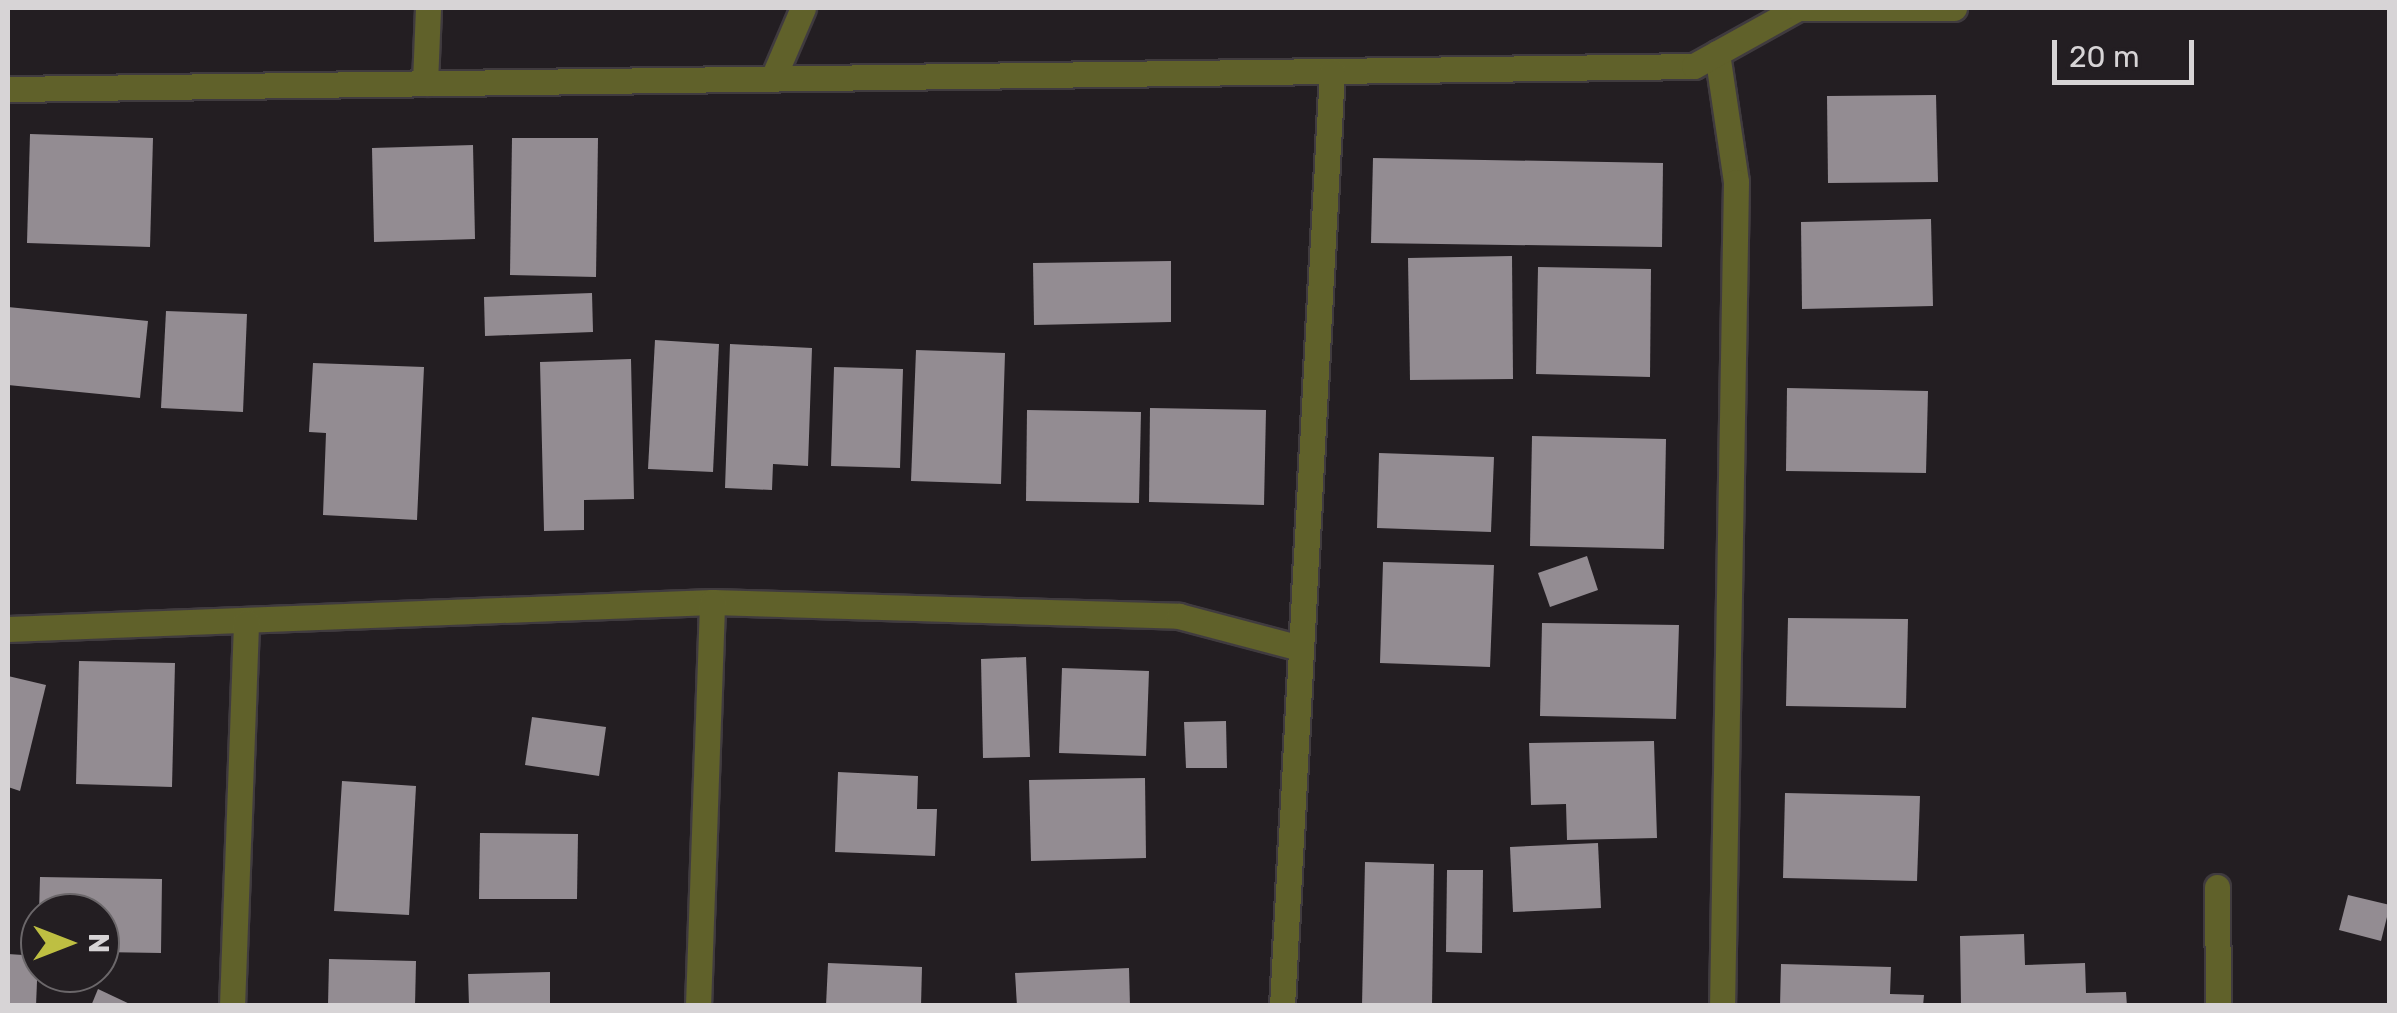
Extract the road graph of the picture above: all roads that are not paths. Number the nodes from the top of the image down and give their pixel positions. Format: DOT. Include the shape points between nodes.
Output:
graph roads {
  1 [pos="428,8"];
  2 [pos="803,8"];
  3 [pos="1954,8"];
  4 [pos="1717,53"];
  5 [pos="1332,71"];
  6 [pos="774,78"];
  7 [pos="425,83"];
  8 [pos="8,88"];
  9 [pos="712,602"];
  10 [pos="246,622"];
  11 [pos="8,629"];
  12 [pos="1300,648"];
  13 [pos="2217,887"];
  14 [pos="232,1006"];
  15 [pos="698,1006"];
  16 [pos="1282,1006"];
  17 [pos="1722,1006"];
  18 [pos="2218,1006"];
  1 -- 7 [label="street"];
  2 -- 6 [label="street"];
  3 -- 4 [label="street" via="1798,8"];
  4 -- 5 [label="street" via="1694,66"];
  4 -- 17 [label="street" via="1736,182"];
  5 -- 6 [label="street"];
  5 -- 12 [label="street"];
  6 -- 7 [label="street"];
  7 -- 8 [label="street"];
  9 -- 10 [label="street"];
  9 -- 12 [label="street" via="1179,616"];
  9 -- 15 [label="street"];
  10 -- 11 [label="street"];
  10 -- 14 [label="street"];
  12 -- 16 [label="street"];
  13 -- 18 [label="street"];
}
